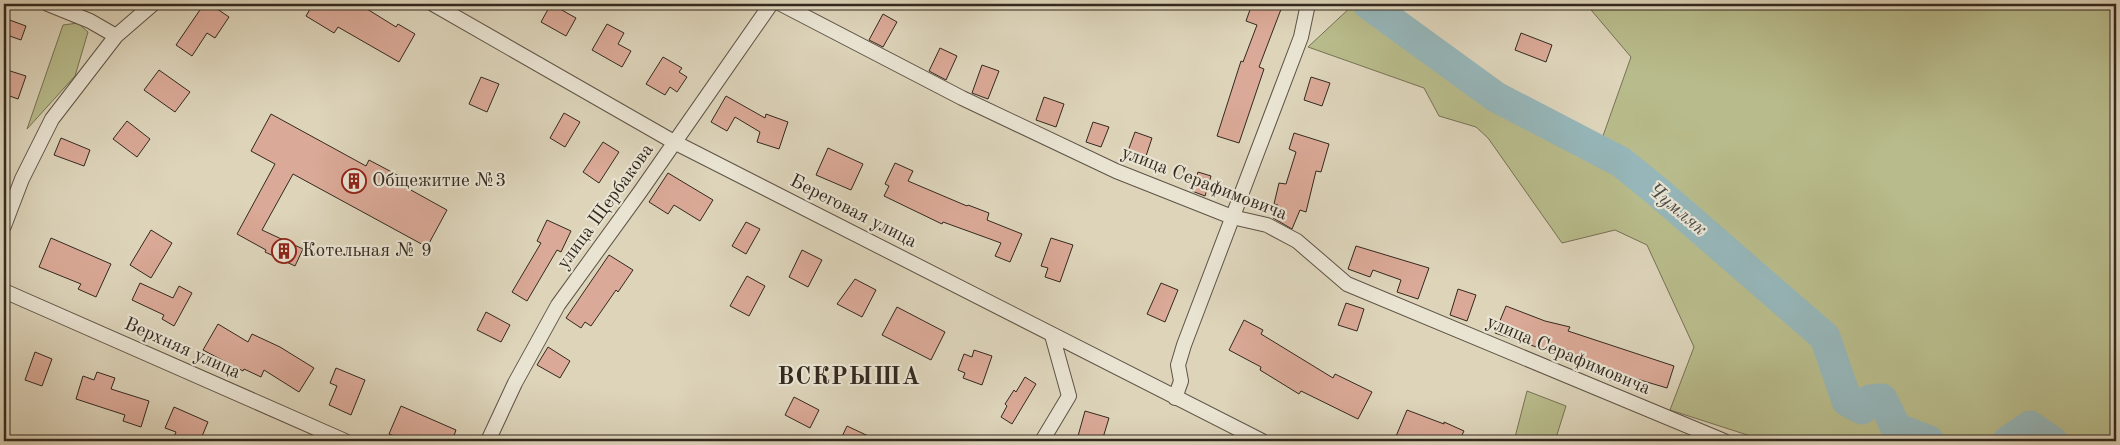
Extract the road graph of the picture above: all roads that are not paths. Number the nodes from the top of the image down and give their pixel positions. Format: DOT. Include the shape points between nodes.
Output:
graph roads {
  1 [pos="48,4"];
  2 [pos="153,4"];
  3 [pos="432,4"];
  4 [pos="771,4"];
  5 [pos="781,4"];
  6 [pos="1308,8"];
  7 [pos="116,36"];
  8 [pos="674,142"];
  9 [pos="1232,218"];
  10 [pos="4,226"];
  11 [pos="4,292"];
  12 [pos="1052,335"];
  13 [pos="1176,398"];
  14 [pos="345,441"];
  15 [pos="488,441"];
  16 [pos="1042,441"];
  17 [pos="1262,441"];
  18 [pos="1724,441"];
  1 -- 7 [label="street" via="90,20"];
  2 -- 7 [label="street"];
  3 -- 8 [label="street, Береговая улица"];
  4 -- 8 [label="street, улица Щербакова"];
  5 -- 9 [label="street, улица Серафимовича" via="962,98 1116,172"];
  6 -- 9 [label="street" via="1301,37"];
  7 -- 10 [label="street" via="52,119 22,179"];
  8 -- 12 [label="street, Береговая улица"];
  8 -- 15 [label="street, улица Щербакова" via="558,305 515,383"];
  9 -- 13 [label="street" via="1178,365 1181,381"];
  9 -- 18 [label="street, улица Серафимовича" via="1267,225 1297,241 1347,284"];
  11 -- 14 [label="street, Верхняя улица"];
  12 -- 13 [label="street, Береговая улица"];
  12 -- 16 [label="street" via="1069,396"];
  13 -- 17 [label="street, Береговая улица"];
}
